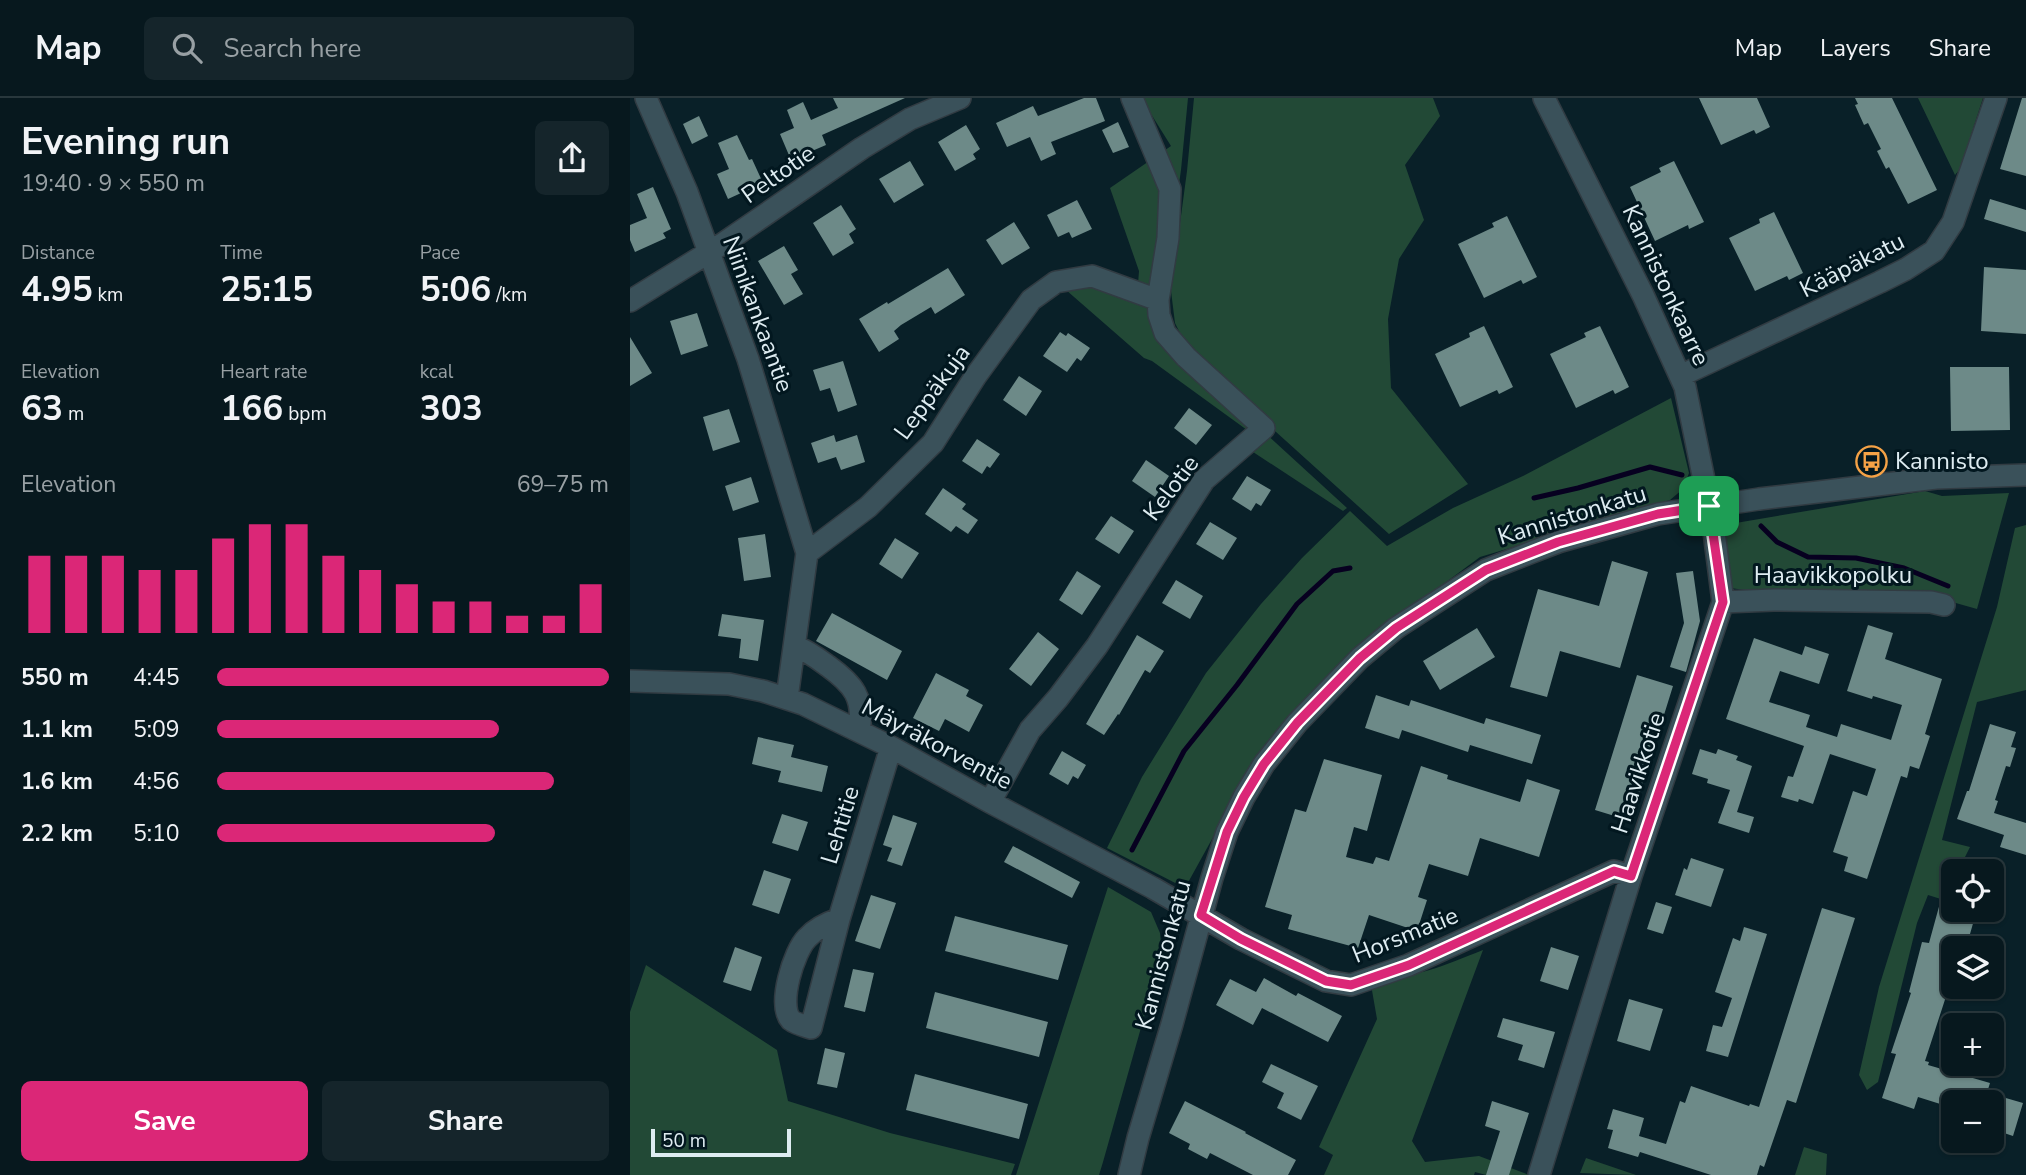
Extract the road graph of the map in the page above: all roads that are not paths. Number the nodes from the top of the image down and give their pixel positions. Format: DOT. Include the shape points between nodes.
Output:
graph roads {
  1 [pos="646,98"];
  2 [pos="960,98"];
  3 [pos="1132,98"];
  4 [pos="1544,98"];
  5 [pos="1996,98"];
  6 [pos="708,252"];
  7 [pos="1158,300"];
  8 [pos="630,301"];
  9 [pos="1680,376"];
  10 [pos="2026,475"];
  11 [pos="1709,506"];
  12 [pos="807,553"];
  13 [pos="1723,602"];
  14 [pos="1944,605"];
  15 [pos="795,646"];
  16 [pos="630,681"];
  17 [pos="787,698"];
  18 [pos="859,731"];
  19 [pos="891,747"];
  20 [pos="990,802"];
  21 [pos="1631,876"];
  22 [pos="1201,915"];
  23 [pos="839,919"];
  24 [pos="1129,1175"];
  25 [pos="1539,1175"];
  1 -- 6 [label="street, Niinikankaantie"];
  2 -- 6 [label="street, Peltotie" via="910,119 862,148"];
  3 -- 7 [label="street, Kelotie" via="1170,189"];
  4 -- 9 [label="street, Kannistonkaarre"];
  5 -- 9 [label="street, Kääpäkatu" via="1953,222 1934,251 1881,282"];
  6 -- 8 [label="street, Peltotie"];
  6 -- 12 [label="street, Niinikankaantie" via="748,359"];
  7 -- 12 [label="street, Leppäkuja" via="1092,276 1056,282 1031,300 933,443 868,507"];
  7 -- 20 [label="street, Kelotie" via="1165,332 1264,428 1204,480 1097,646 1030,730"];
  9 -- 11 [label="street, Kannistonkaarre"];
  10 -- 11 [label="street, Kannistonkatu" via="1937,478"];
  11 -- 13 [label="street, Haavikkotie"];
  11 -- 22 [label="street, Kannistonkatu" via="1658,514 1558,542 1486,570 1396,628 1351,667 1264,764 1227,832"];
  12 -- 15 [label="street"];
  13 -- 14 [label="street, Haavikkopolku" via="1917,601"];
  13 -- 21 [label="street, Haavikkotie"];
  15 -- 17 [label="street"];
  15 -- 18 [label="street" via="846,680 856,693 862,716"];
  16 -- 17 [label="street, Mäyräkorventie" via="729,684"];
  17 -- 18 [label="street, Mäyräkorventie"];
  18 -- 19 [label="street, Mäyräkorventie"];
  19 -- 20 [label="street, Mäyräkorventie"];
  19 -- 23 [label="street, Lehtitie"];
  20 -- 22 [label="street, Mäyräkorventie"];
  21 -- 22 [label="street, Horsmatie" via="1614,871 1409,965 1351,985 1326,981"];
  21 -- 25 [label="street, Haavikkotie"];
  22 -- 24 [label="street, Kannistonkatu"];
}
